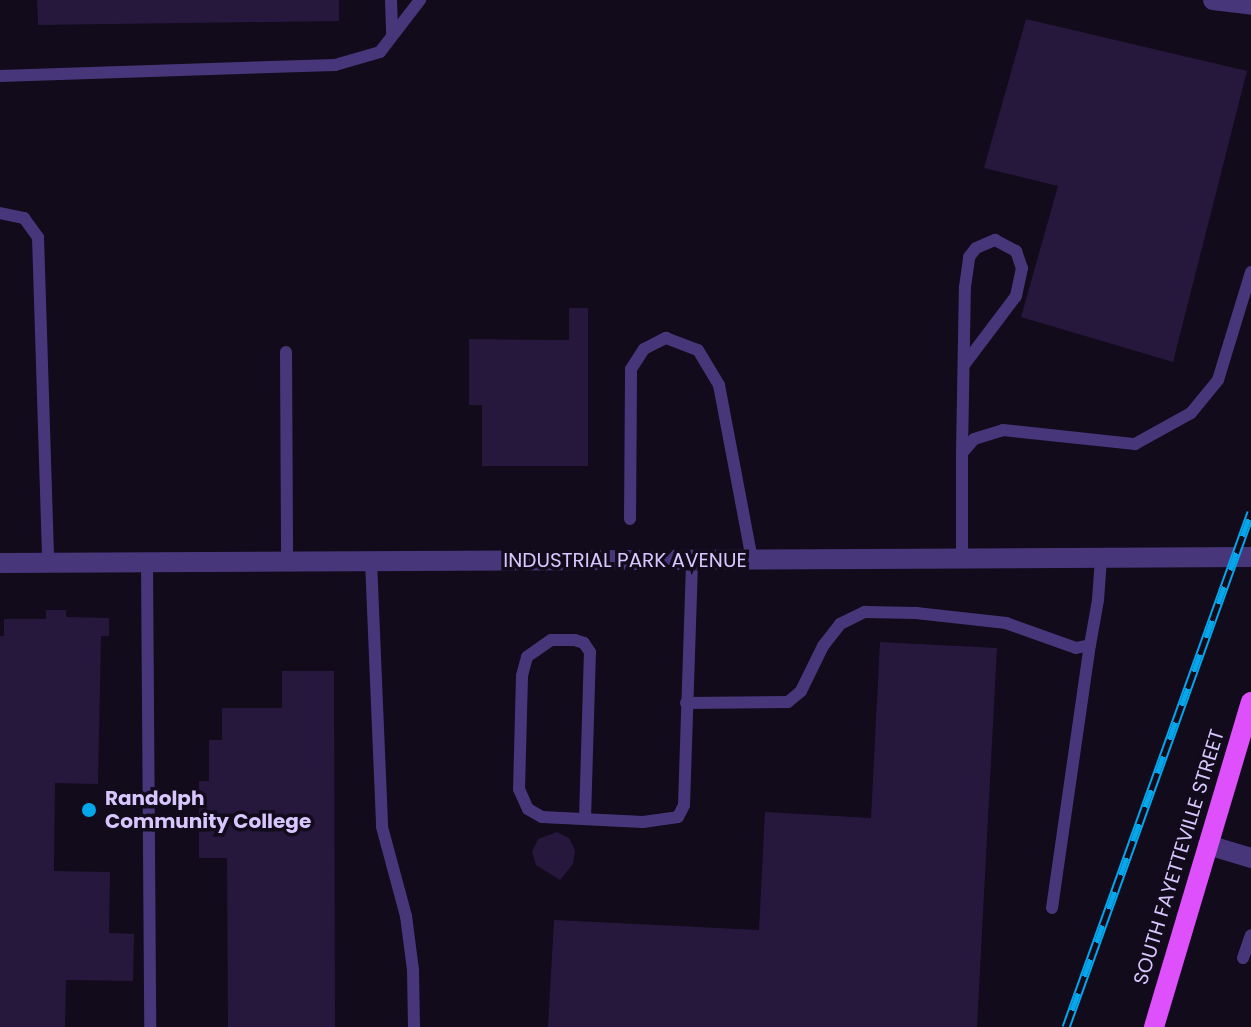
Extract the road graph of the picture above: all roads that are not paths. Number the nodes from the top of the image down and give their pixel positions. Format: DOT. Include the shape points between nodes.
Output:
graph roads {
  1 [pos="391,0"];
  2 [pos="420,0"];
  3 [pos="1213,0"];
  4 [pos="1220,0"];
  5 [pos="1251,5"];
  6 [pos="392,33"];
  7 [pos="0,76"];
  8 [pos="0,213"];
  9 [pos="1251,272"];
  10 [pos="286,352"];
  11 [pos="964,365"];
  12 [pos="962,453"];
  13 [pos="630,519"];
  14 [pos="1251,557"];
  15 [pos="962,558"];
  16 [pos="1101,558"];
  17 [pos="752,559"];
  18 [pos="692,560"];
  19 [pos="371,561"];
  20 [pos="147,562"];
  21 [pos="287,562"];
  22 [pos="0,563"];
  23 [pos="48,563"];
  24 [pos="1090,645"];
  25 [pos="1251,702"];
  26 [pos="686,703"];
  27 [pos="585,819"];
  28 [pos="1208,845"];
  29 [pos="1251,858"];
  30 [pos="1052,908"];
  31 [pos="1251,935"];
  32 [pos="1243,958"];
  33 [pos="150,1027"];
  34 [pos="414,1027"];
  35 [pos="1154,1027"];
  1 -- 6 [label="lane"];
  2 -- 6 [label="lane"];
  3 -- 4 [label="street"];
  4 -- 5 [label="street"];
  6 -- 7 [label="lane" via="380,52 335,65"];
  8 -- 23 [label="lane" via="24,218 38,237"];
  9 -- 12 [label="lane" via="1218,380 1191,413 1135,444 1003,430 974,439"];
  10 -- 21 [label="lane"];
  11 -- 11 [label="lane" via="969,257 995,240 1016,251 1022,268 1016,296"];
  11 -- 12 [label="lane"];
  12 -- 15 [label="lane"];
  13 -- 17 [label="lane" via="631,369 644,349 666,338 698,350 719,385"];
  14 -- 16 [label="street, INDUSTRIAL PARK AVENUE"];
  15 -- 16 [label="street, INDUSTRIAL PARK AVENUE"];
  15 -- 17 [label="street, INDUSTRIAL PARK AVENUE"];
  16 -- 24 [label="lane"];
  17 -- 18 [label="street, INDUSTRIAL PARK AVENUE"];
  18 -- 19 [label="street, INDUSTRIAL PARK AVENUE"];
  18 -- 26 [label="lane"];
  19 -- 21 [label="street, INDUSTRIAL PARK AVENUE"];
  19 -- 34 [label="lane" via="382,827 406,916"];
  20 -- 21 [label="street, INDUSTRIAL PARK AVENUE"];
  20 -- 23 [label="street, INDUSTRIAL PARK AVENUE"];
  20 -- 33 [label="lane"];
  22 -- 23 [label="street, INDUSTRIAL PARK AVENUE"];
  24 -- 26 [label="lane" via="1076,648 1006,623 865,612 840,624 801,691 788,702"];
  24 -- 30 [label="lane"];
  25 -- 28 [label="main road, SOUTH FAYETTEVILLE STREET"];
  26 -- 27 [label="lane" via="684,805 678,817 643,822"];
  27 -- 27 [label="lane" via="542,817 528,809 519,789 522,676 527,657 551,640 575,640 590,652"];
  28 -- 29 [label="street"];
  28 -- 35 [label="main road, SOUTH FAYETTEVILLE STREET"];
  31 -- 32 [label="lane"];
}
